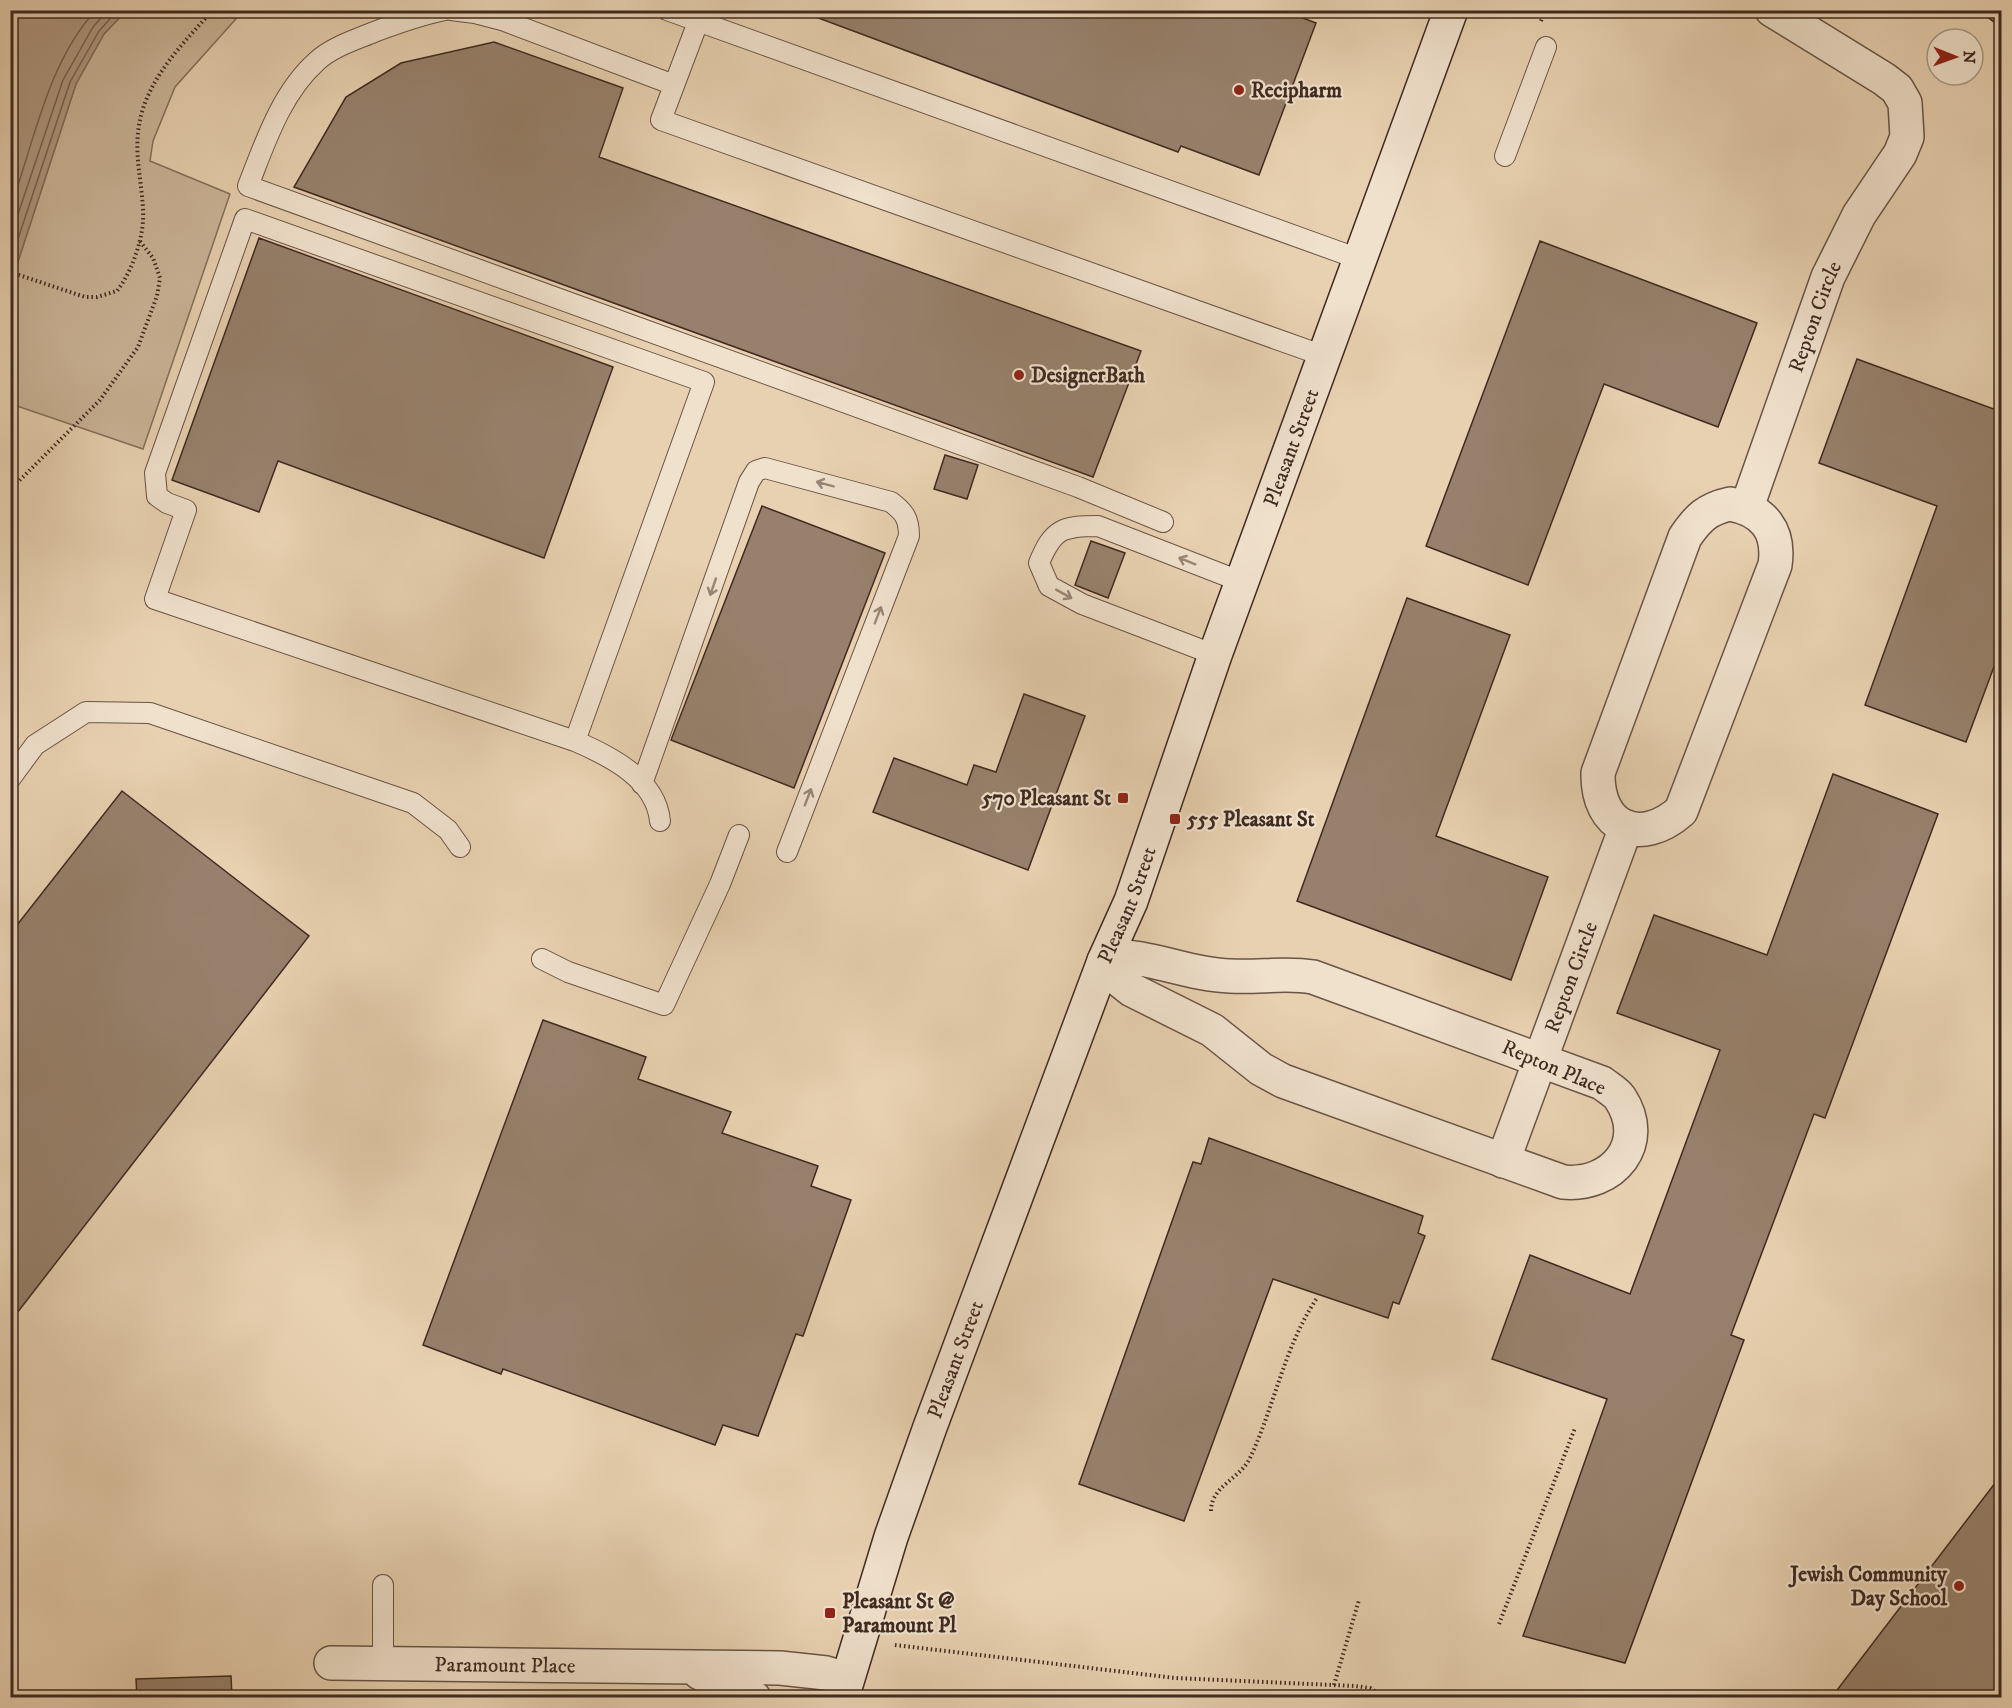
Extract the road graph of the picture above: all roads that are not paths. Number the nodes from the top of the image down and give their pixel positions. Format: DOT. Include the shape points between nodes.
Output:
graph roads {
  1 [pos="445,10"];
  2 [pos="451,10"];
  3 [pos="667,10"];
  4 [pos="1451,10"];
  5 [pos="1772,10"];
  6 [pos="698,22"];
  7 [pos="1546,48"];
  8 [pos="674,85"];
  9 [pos="1505,156"];
  10 [pos="1359,260"];
  11 [pos="1324,356"];
  12 [pos="1747,507"];
  13 [pos="1163,522"];
  14 [pos="1242,582"];
  15 [pos="1215,655"];
  16 [pos="575,741"];
  17 [pos="10,779"];
  18 [pos="642,784"];
  19 [pos="660,821"];
  20 [pos="1626,827"];
  21 [pos="739,835"];
  22 [pos="460,847"];
  23 [pos="787,852"];
  24 [pos="542,959"];
  25 [pos="1104,961"];
  26 [pos="1540,1059"];
  27 [pos="1503,1161"];
  28 [pos="383,1585"];
  29 [pos="331,1663"];
  30 [pos="383,1663"];
  31 [pos="678,1666"];
  32 [pos="845,1688"];
  33 [pos="754,1698"];
  1 -- 13 [label="lane" via="415,16 344,44 318,60 296,84 277,117 248,186 1078,487"];
  2 -- 8 [label="lane" via="502,20"];
  3 -- 6 [label="lane"];
  4 -- 10 [label="street, Pleasant Street"];
  5 -- 12 [label="street, Repton Circle" via="1897,89 1905,103 1907,137 1859,215 1828,276"];
  6 -- 8 [label="lane"];
  6 -- 10 [label="lane"];
  7 -- 9 [label="lane"];
  8 -- 11 [label="lane" via="661,120"];
  10 -- 11 [label="street, Pleasant Street"];
  11 -- 14 [label="street, Pleasant Street"];
  12 -- 20 [label="street" via="1713,507 1698,517 1685,537 1598,773 1602,805"];
  12 -- 20 [label="street" via="1765,519 1774,533 1775,565 1688,798 1681,811 1665,825 1652,830"];
  14 -- 15 [label="street, Pleasant Street"];
  14 -- 15 [label="lane, one-way" via="1098,526 1073,526 1049,538 1039,563 1049,586 1082,604"];
  15 -- 25 [label="street, Pleasant Street" via="1131,901"];
  16 -- 16 [label="lane" via="156,599 186,510 157,496 155,473 245,219 704,382"];
  16 -- 18 [label="lane" via="625,768"];
  17 -- 22 [label="lane" via="35,745 86,712 150,713 405,800 448,830"];
  18 -- 19 [label="lane" via="655,800"];
  23 -- 18 [label="lane, one-way" via="909,536 904,512 891,502 765,468 756,471"];
  20 -- 26 [label="street, Repton Circle"];
  21 -- 24 [label="lane" via="664,1005"];
  25 -- 26 [label="street, Repton Place" via="1126,957 1202,973 1290,973 1313,977"];
  25 -- 27 [label="street, Repton Place" via="1132,990 1212,1030 1261,1069 1283,1081"];
  25 -- 32 [label="street, Pleasant Street" via="930,1427"];
  26 -- 27 [label="street, Repton Circle"];
  26 -- 27 [label="street, Repton Place" via="1602,1083 1619,1096 1628,1114 1630,1134 1625,1153 1615,1168 1581,1184 1563,1182"];
  28 -- 30 [label="lane"];
  29 -- 30 [label="street, Paramount Place"];
  30 -- 31 [label="street, Paramount Place"];
  31 -- 32 [label="street, Paramount Place" via="802,1669"];
  31 -- 33 [label="street, Paramount Place" via="714,1677"];
}
